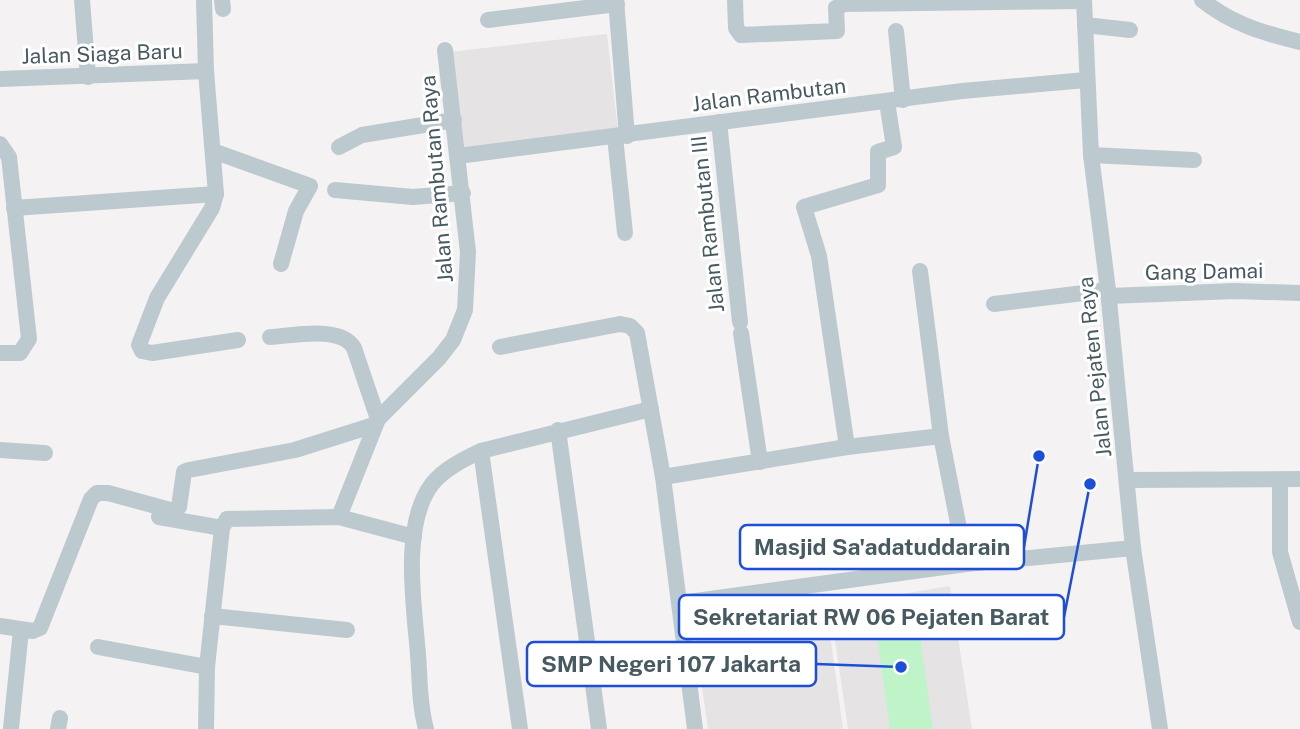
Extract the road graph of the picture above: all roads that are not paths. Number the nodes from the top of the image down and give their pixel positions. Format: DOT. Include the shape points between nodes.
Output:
graph roads {
  1 [pos="82,0"];
  2 [pos="204,0"];
  3 [pos="734,0"];
  4 [pos="1202,0"];
  5 [pos="1084,1"];
  6 [pos="616,2"];
  7 [pos="902,3"];
  8 [pos="488,20"];
  9 [pos="1085,25"];
  10 [pos="1130,30"];
  11 [pos="896,32"];
  12 [pos="1300,42"];
  13 [pos="445,50"];
  14 [pos="206,71"];
  15 [pos="88,77"];
  16 [pos="0,79"];
  17 [pos="1086,80"];
  18 [pos="895,101"];
  19 [pos="719,122"];
  20 [pos="455,125"];
  21 [pos="621,137"];
  22 [pos="0,144"];
  23 [pos="364,144"];
  24 [pos="339,147"];
  25 [pos="213,151"];
  26 [pos="1091,155"];
  27 [pos="458,156"];
  28 [pos="1194,160"];
  29 [pos="335,190"];
  30 [pos="463,193"];
  31 [pos="216,194"];
  32 [pos="14,208"];
  33 [pos="625,233"];
  34 [pos="281,264"];
  35 [pos="920,271"];
  36 [pos="1109,293"];
  37 [pos="1300,293"];
  38 [pos="994,304"];
  39 [pos="270,337"];
  40 [pos="238,340"];
  41 [pos="500,347"];
  42 [pos="0,354"];
  43 [pos="651,409"];
  44 [pos="376,422"];
  45 [pos="558,430"];
  46 [pos="941,436"];
  47 [pos="847,447"];
  48 [pos="0,450"];
  49 [pos="481,451"];
  50 [pos="45,453"];
  51 [pos="760,461"];
  52 [pos="663,477"];
  53 [pos="1300,479"];
  54 [pos="1127,480"];
  55 [pos="1280,480"];
  56 [pos="145,514"];
  57 [pos="339,517"];
  58 [pos="222,528"];
  59 [pos="414,537"];
  60 [pos="1133,548"];
  61 [pos="966,564"];
  62 [pos="681,603"];
  63 [pos="212,616"];
  64 [pos="1300,622"];
  65 [pos="0,626"];
  66 [pos="22,630"];
  67 [pos="347,630"];
  68 [pos="98,647"];
  69 [pos="207,667"];
  70 [pos="11,728"];
  71 [pos="206,729"];
  72 [pos="426,729"];
  73 [pos="520,729"];
  74 [pos="599,729"];
  75 [pos="695,729"];
  76 [pos="1160,729"];
  1 -- 15 [label="street"];
  2 -- 14 [label="street"];
  3 -- 7 [label="street" via="736,28 741,35 837,31 839,5"];
  4 -- 12 [label="street" via="1251,29"];
  5 -- 7 [label="street"];
  5 -- 9 [label="street, Jalan Pejaten Raya"];
  6 -- 8 [label="street"];
  6 -- 21 [label="street"];
  9 -- 10 [label="street"];
  9 -- 17 [label="street, Jalan Pejaten Raya"];
  11 -- 18 [label="street"];
  13 -- 20 [label="street, Jalan Rambutan Raya"];
  14 -- 15 [label="street, Jalan Siaga Baru"];
  14 -- 25 [label="street"];
  15 -- 16 [label="street, Jalan Siaga Baru"];
  17 -- 18 [label="street, Jalan Rambutan"];
  17 -- 26 [label="street, Jalan Pejaten Raya"];
  18 -- 19 [label="street, Jalan Rambutan"];
  18 -- 47 [label="street" via="894,147 878,152 878,185 804,207 819,256"];
  19 -- 21 [label="street, Jalan Rambutan"];
  19 -- 51 [label="street, Jalan Rambutan III"];
  20 -- 23 [label="street"];
  20 -- 24 [label="street" via="362,135"];
  20 -- 27 [label="street, Jalan Rambutan Raya"];
  21 -- 27 [label="street, Jalan Rambutan"];
  21 -- 33 [label="street"];
  22 -- 32 [label="street" via="9,157"];
  25 -- 31 [label="street"];
  25 -- 34 [label="street" via="310,186 296,211"];
  26 -- 28 [label="street"];
  26 -- 36 [label="street, Jalan Pejaten Raya"];
  27 -- 30 [label="street, Jalan Rambutan Raya"];
  29 -- 30 [label="street" via="413,197"];
  30 -- 44 [label="street, Jalan Rambutan Raya" via="469,274 460,326 439,358"];
  31 -- 32 [label="street"];
  31 -- 40 [label="street" via="158,298 139,345 142,351 152,353"];
  32 -- 42 [label="street" via="29,339 20,353"];
  35 -- 46 [label="street"];
  36 -- 37 [label="street, Gang Damai"];
  36 -- 38 [label="street, Gang Damai"];
  36 -- 54 [label="street, Jalan Pejaten Raya"];
  39 -- 44 [label="street" via="330,335 347,339 354,348"];
  41 -- 43 [label="street" via="629,326 638,338"];
  43 -- 45 [label="street"];
  43 -- 52 [label="street"];
  44 -- 57 [label="street, Jalan Rambutan Raya"];
  44 -- 66 [label="street" via="295,450 184,472 179,507 174,510 97,493 40,628"];
  45 -- 49 [label="street"];
  45 -- 74 [label="street"];
  46 -- 47 [label="street"];
  46 -- 61 [label="street"];
  47 -- 51 [label="street"];
  48 -- 50 [label="street"];
  49 -- 59 [label="street" via="431,485"];
  49 -- 73 [label="street"];
  51 -- 52 [label="street"];
  52 -- 62 [label="street"];
  53 -- 55 [label="street"];
  54 -- 55 [label="street"];
  54 -- 60 [label="street, Jalan Pejaten Raya"];
  55 -- 64 [label="street" via="1280,552"];
  56 -- 58 [label="street"];
  57 -- 58 [label="street" via="239,517 227,519"];
  57 -- 59 [label="street"];
  58 -- 63 [label="street"];
  59 -- 72 [label="street" via="412,596"];
  60 -- 61 [label="street"];
  60 -- 76 [label="street, Jalan Pejaten Raya"];
  61 -- 62 [label="street"];
  62 -- 75 [label="street"];
  63 -- 67 [label="street"];
  63 -- 69 [label="street"];
  65 -- 66 [label="street"];
  66 -- 70 [label="street"];
  68 -- 69 [label="street"];
  69 -- 71 [label="street"];
}
